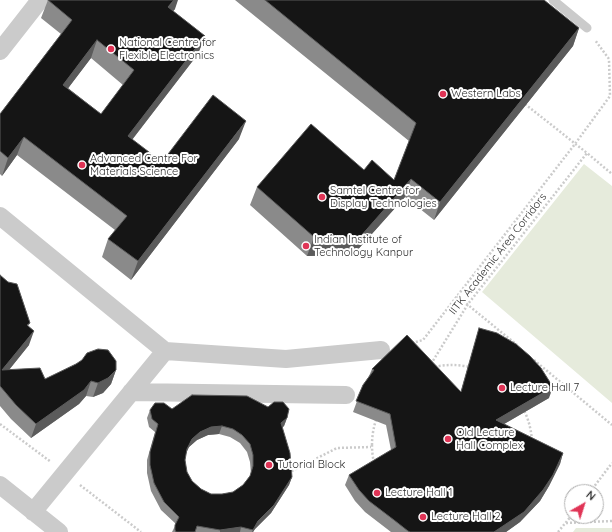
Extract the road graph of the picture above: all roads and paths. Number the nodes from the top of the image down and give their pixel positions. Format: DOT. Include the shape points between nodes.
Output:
graph roads {
  1 [pos="40,0"];
  2 [pos="553,0"];
  3 [pos="587,28"];
  4 [pos="0,51"];
  5 [pos="611,97"];
  6 [pos="523,102"];
  7 [pos="575,144"];
  8 [pos="587,153"];
  9 [pos="612,174"];
  10 [pos="0,216"];
  11 [pos="457,296"];
  12 [pos="468,304"];
  13 [pos="381,350"];
  14 [pos="522,350"];
  15 [pos="165,351"];
  16 [pos="528,355"];
  17 [pos="428,368"];
  18 [pos="131,392"];
  19 [pos="346,396"];
  20 [pos="612,426"];
  21 [pos="371,447"];
  22 [pos="612,463"];
  23 [pos="287,474"];
  24 [pos="596,484"];
  25 [pos="0,485"];
  26 [pos="33,512"];
  27 [pos="565,524"];
  28 [pos="454,526"];
  29 [pos="59,532"];
  30 [pos="454,532"];
  31 [pos="558,532"];
  1 -- 4 [label="street"];
  2 -- 3 [label="lane"];
  3 -- 5 [label="path" via="609,59"];
  5 -- 7 [label="path"];
  6 -- 7 [label="path"];
  7 -- 8 [label="path"];
  7 -- 11 [label="path"];
  8 -- 9 [label="path"];
  8 -- 12 [label="path, IITK Academic Area Corridors"];
  10 -- 15 [label="street"];
  11 -- 12 [label="path"];
  11 -- 13 [label="path" via="423,340"];
  12 -- 14 [label="path"];
  12 -- 17 [label="path, IITK Academic Area Corridors"];
  13 -- 15 [label="street" via="286,359"];
  15 -- 18 [label="street"];
  16 -- 20 [label="path"];
  17 -- 21 [label="path" via="410,376 393,390 381,406 374,426"];
  17 -- 28 [label="path" via="456,364 483,370 506,385 515,396 523,407 532,433 532,460 522,486 505,507 481,521"];
  18 -- 19 [label="street"];
  18 -- 26 [label="street"];
  21 -- 23 [label="path" via="337,448"];
  21 -- 28 [label="path" via="376,472 388,494 406,511 429,522"];
  22 -- 24 [label="path"];
  25 -- 26 [label="street"];
  26 -- 29 [label="street"];
  27 -- 31 [label="path"];
  28 -- 30 [label="path"];
}
